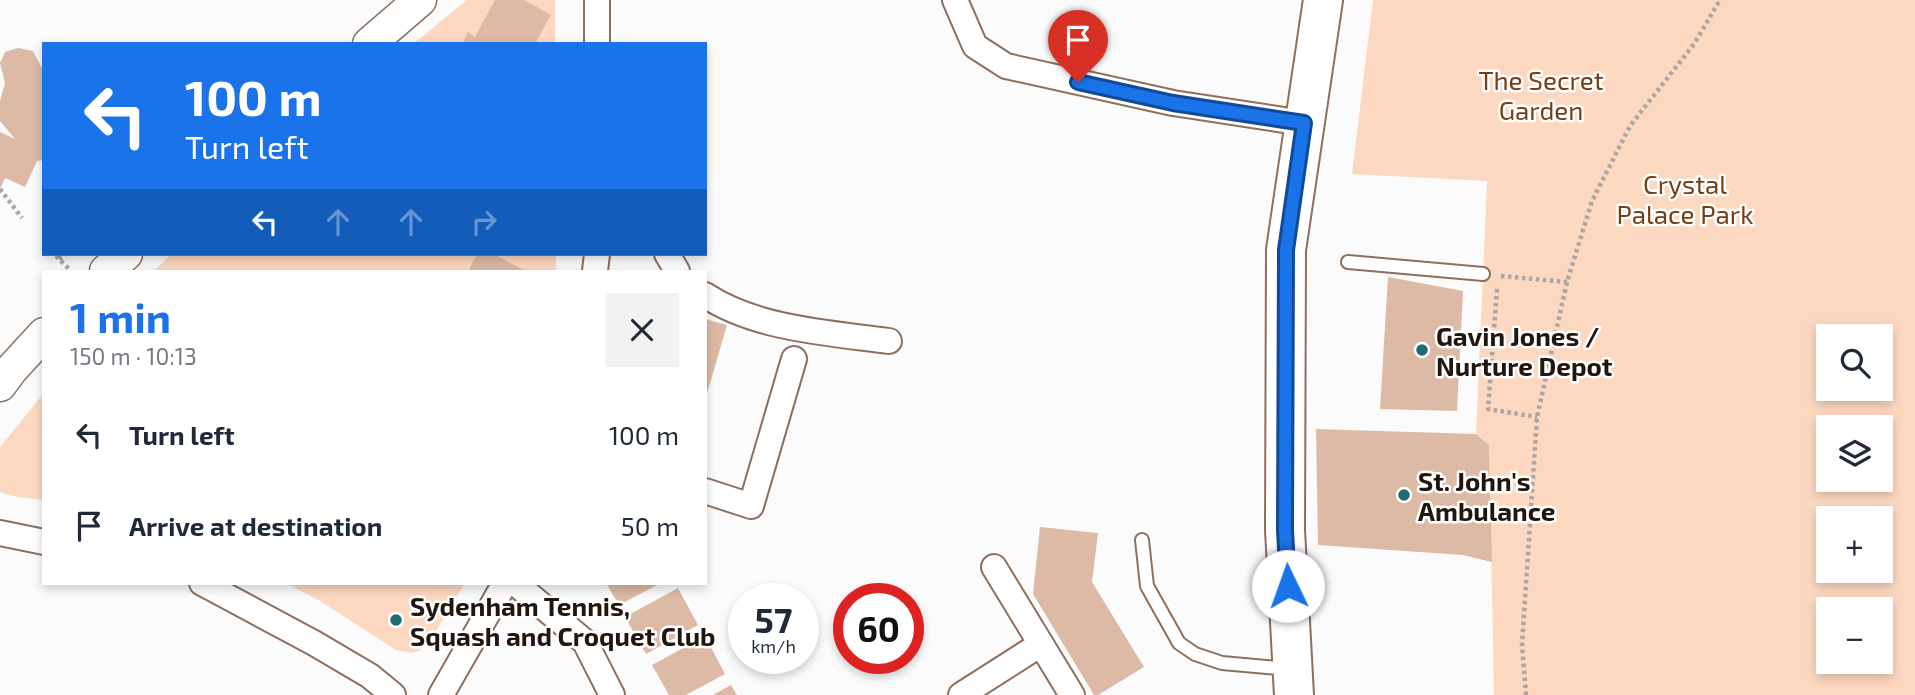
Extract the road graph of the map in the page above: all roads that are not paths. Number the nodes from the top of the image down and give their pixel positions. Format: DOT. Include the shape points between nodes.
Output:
graph roads {
  1 [pos="420,0"];
  2 [pos="597,0"];
  3 [pos="956,0"];
  4 [pos="1323,0"];
  5 [pos="371,42"];
  6 [pos="597,42"];
  7 [pos="1304,123"];
  8 [pos="124,256"];
  9 [pos="1348,262"];
  10 [pos="107,270"];
  11 [pos="1483,274"];
  12 [pos="707,296"];
  13 [pos="42,336"];
  14 [pos="890,341"];
  15 [pos="794,359"];
  16 [pos="0,386"];
  17 [pos="707,492"];
  18 [pos="0,533"];
  19 [pos="1142,541"];
  20 [pos="42,542"];
  21 [pos="994,567"];
  22 [pos="206,585"];
  23 [pos="505,585"];
  24 [pos="517,585"];
  25 [pos="1041,644"];
  26 [pos="1293,682"];
  27 [pos="393,695"];
  28 [pos="440,695"];
  29 [pos="612,695"];
  30 [pos="961,695"];
  31 [pos="1072,695"];
  1 -- 5 [label="street"];
  2 -- 6 [label="street"];
  3 -- 7 [label="street" via="975,46 1006,65 1173,103"];
  4 -- 7 [label="main road"];
  7 -- 26 [label="main road" via="1286,250 1285,530"];
  8 -- 10 [label="street"];
  9 -- 11 [label="lane"];
  12 -- 14 [label="street" via="751,316 797,329"];
  13 -- 16 [label="street"];
  15 -- 17 [label="street" via="751,506"];
  18 -- 20 [label="street"];
  19 -- 26 [label="lane" via="1147,586 1179,643 1195,654"];
  21 -- 25 [label="street"];
  22 -- 27 [label="street" via="314,643"];
  23 -- 28 [label="street"];
  24 -- 29 [label="street" via="584,642"];
  25 -- 30 [label="street"];
  25 -- 31 [label="street"];
}
